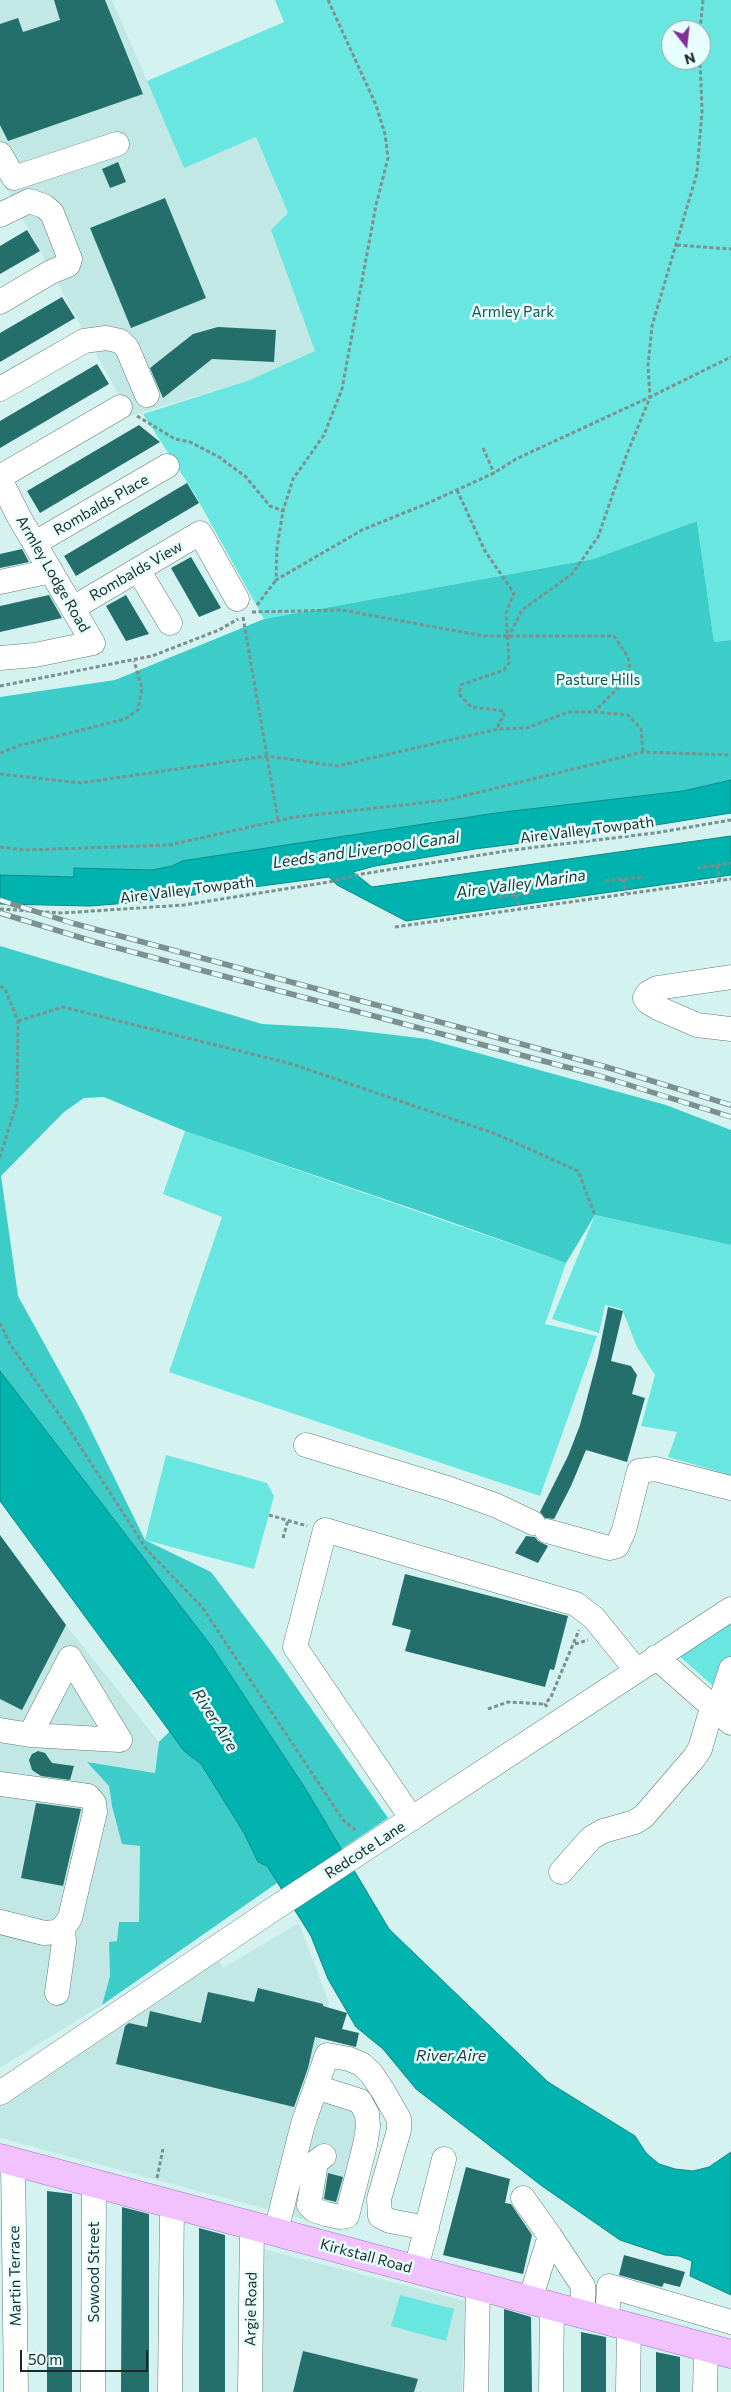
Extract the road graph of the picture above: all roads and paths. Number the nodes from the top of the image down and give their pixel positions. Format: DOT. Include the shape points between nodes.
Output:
graph roads {
  1 [pos="328,0"];
  2 [pos="703,0"];
  3 [pos="701,20"];
  4 [pos="700,70"];
  5 [pos="117,144"];
  6 [pos="0,154"];
  7 [pos="4,212"];
  8 [pos="678,245"];
  9 [pos="731,249"];
  10 [pos="0,302"];
  11 [pos="731,357"];
  12 [pos="0,390"];
  13 [pos="147,395"];
  14 [pos="650,397"];
  15 [pos="126,410"];
  16 [pos="483,448"];
  17 [pos="167,466"];
  18 [pos="494,473"];
  19 [pos="0,478"];
  20 [pos="457,490"];
  21 [pos="282,511"];
  22 [pos="10,520"];
  23 [pos="35,543"];
  24 [pos="138,570"];
  25 [pos="51,571"];
  26 [pos="276,580"];
  27 [pos="0,582"];
  28 [pos="73,608"];
  29 [pos="243,609"];
  30 [pos="170,623"];
  31 [pos="508,638"];
  32 [pos="0,658"];
  33 [pos="134,661"];
  34 [pos="0,686"];
  35 [pos="594,712"];
  36 [pos="498,729"];
  37 [pos="643,752"];
  38 [pos="0,753"];
  39 [pos="731,755"];
  40 [pos="266,756"];
  41 [pos="0,774"];
  42 [pos="278,820"];
  43 [pos="731,820"];
  44 [pos="0,847"];
  45 [pos="731,863"];
  46 [pos="717,865"];
  47 [pos="697,868"];
  48 [pos="641,877"];
  49 [pos="623,879"];
  50 [pos="731,879"];
  51 [pos="720,880"];
  52 [pos="605,881"];
  53 [pos="534,893"];
  54 [pos="626,893"];
  55 [pos="516,895"];
  56 [pos="498,897"];
  57 [pos="519,908"];
  58 [pos="0,909"];
  59 [pos="396,926"];
  60 [pos="731,977"];
  61 [pos="0,986"];
  62 [pos="18,1021"];
  63 [pos="731,1030"];
  64 [pos="0,1157"];
  65 [pos="595,1214"];
  66 [pos="0,1323"];
  67 [pos="306,1445"];
  68 [pos="731,1488"];
  69 [pos="269,1515"];
  70 [pos="288,1520"];
  71 [pos="325,1530"];
  72 [pos="283,1538"];
  73 [pos="731,1609"];
  74 [pos="585,1611"];
  75 [pos="656,1657"];
  76 [pos="731,1669"];
  77 [pos="636,1670"];
  78 [pos="488,1709"];
  79 [pos="551,1713"];
  80 [pos="723,1716"];
  81 [pos="0,1730"];
  82 [pos="30,1735"];
  83 [pos="0,1784"];
  84 [pos="412,1819"];
  85 [pos="371,1845"];
  86 [pos="561,1872"];
  87 [pos="0,1922"];
  88 [pos="63,1928"];
  89 [pos="57,1993"];
  90 [pos="319,2078"];
  91 [pos="0,2093"];
  92 [pos="163,2149"];
  93 [pos="324,2156"];
  94 [pos="7,2159"];
  95 [pos="444,2159"];
  96 [pos="94,2182"];
  97 [pos="523,2198"];
  98 [pos="163,2201"];
  99 [pos="264,2228"];
  100 [pos="427,2228"];
  101 [pos="550,2236"];
  102 [pos="416,2269"];
  103 [pos="478,2286"];
  104 [pos="541,2303"];
  105 [pos="606,2320"];
  106 [pos="731,2322"];
  107 [pos="718,2351"];
  108 [pos="16,2392"];
  109 [pos="93,2392"];
  110 [pos="170,2392"];
  111 [pos="250,2392"];
  112 [pos="476,2392"];
  113 [pos="551,2392"];
  114 [pos="628,2392"];
  115 [pos="705,2392"];
  1 -- 21 [label="path" via="376,105 388,158 376,205 342,389 324,435 293,479"];
  2 -- 3 [label="path"];
  4 -- 8 [label="path" via="702,111 698,166"];
  5 -- 6 [label="street" via="14,178"];
  7 -- 10 [label="street" via="29,202 44,206 52,213 70,259 68,265"];
  8 -- 9 [label="path"];
  8 -- 14 [label="path" via="652,326 648,366"];
  11 -- 14 [label="path"];
  12 -- 13 [label="street" via="84,341 106,338 120,341 127,348"];
  14 -- 18 [label="path" via="516,459"];
  14 -- 31 [label="path" via="598,537 572,574 522,610"];
  15 -- 19 [label="street"];
  15 -- 21 [label="path" via="175,439 196,444 219,456 246,477 270,506"];
  16 -- 18 [label="path"];
  17 -- 23 [label="street, Rombalds Place"];
  18 -- 20 [label="path"];
  19 -- 22 [label="street, Armley Lodge Road"];
  20 -- 26 [label="path" via="362,530"];
  20 -- 31 [label="path" via="485,551 514,593 506,612"];
  21 -- 26 [label="path" via="276,548"];
  22 -- 23 [label="street, Armley Lodge Road"];
  23 -- 25 [label="street, Armley Lodge Road"];
  24 -- 28 [label="street, Rombalds View"];
  24 -- 29 [label="street, Rombalds View" via="200,533"];
  24 -- 30 [label="street"];
  25 -- 27 [label="street"];
  25 -- 28 [label="street, Armley Lodge Road"];
  26 -- 29 [label="path"];
  28 -- 32 [label="street, Armley Lodge Road" via="93,643"];
  29 -- 31 [label="path" via="342,610"];
  29 -- 33 [label="path" via="219,630"];
  29 -- 40 [label="path"];
  31 -- 35 [label="path" via="614,636 628,657 630,669 621,685"];
  31 -- 36 [label="path" via="508,663 504,670 461,685 460,694 471,707 504,711"];
  33 -- 34 [label="path"];
  33 -- 38 [label="path" via="142,688 138,710 131,715"];
  35 -- 36 [label="path" via="568,712 527,728"];
  35 -- 37 [label="path" via="628,716 641,729"];
  36 -- 40 [label="path" via="337,766"];
  37 -- 39 [label="path"];
  37 -- 42 [label="path" via="446,800"];
  40 -- 41 [label="path" via="81,783"];
  40 -- 42 [label="path"];
  42 -- 44 [label="path" via="169,845 25,850"];
  43 -- 58 [label="path, Aire Valley Towpath" via="655,833 512,850 184,905 62,913"];
  45 -- 46 [label="path"];
  46 -- 47 [label="path"];
  46 -- 51 [label="path"];
  48 -- 49 [label="path"];
  49 -- 52 [label="path"];
  49 -- 54 [label="path"];
  50 -- 51 [label="path"];
  51 -- 54 [label="path"];
  53 -- 55 [label="path"];
  54 -- 57 [label="path"];
  55 -- 56 [label="path"];
  55 -- 57 [label="path"];
  57 -- 59 [label="path"];
  60 -- 63 [label="street" via="657,988 646,998 658,1008 697,1025"];
  61 -- 62 [label="path" via="5,989"];
  62 -- 64 [label="path" via="17,1102"];
  62 -- 65 [label="path" via="63,1007 292,1064 496,1134 578,1171"];
  66 -- 85 [label="path" via="10,1344 65,1422 147,1550 202,1607 343,1820"];
  67 -- 68 [label="street" via="447,1488 495,1505 540,1527 609,1548 617,1546 624,1530 639,1471 655,1469"];
  69 -- 70 [label="path"];
  70 -- 71 [label="path"];
  70 -- 72 [label="path"];
  71 -- 74 [label="street" via="576,1604"];
  71 -- 84 [label="street" via="295,1647"];
  73 -- 75 [label="street, Redcote Lane"];
  74 -- 77 [label="street"];
  74 -- 79 [label="path" via="551,1697"];
  75 -- 77 [label="street, Redcote Lane"];
  75 -- 80 [label="street"];
  76 -- 80 [label="street" via="721,1700"];
  77 -- 79 [label="street, Redcote Lane"];
  78 -- 79 [label="path" via="508,1702"];
  79 -- 84 [label="street, Redcote Lane"];
  80 -- 86 [label="street" via="708,1718 694,1758 644,1816 591,1838"];
  81 -- 82 [label="street"];
  83 -- 88 [label="street" via="88,1796 94,1803 95,1812 70,1918"];
  84 -- 85 [label="street, Redcote Lane"];
  85 -- 91 [label="street, Redcote Lane"];
  87 -- 88 [label="street" via="44,1934"];
  88 -- 89 [label="street"];
  90 -- 93 [label="street" via="360,2101 367,2114 365,2145 348,2216 340,2218 314,2210 310,2205 316,2162"];
  90 -- 99 [label="street, Argie Road"];
  90 -- 100 [label="street" via="327,2055 350,2059 371,2073 396,2111 399,2124 383,2182 378,2210 380,2216"];
  92 -- 98 [label="path"];
  94 -- 96 [label="main road, Kirkstall Road"];
  94 -- 108 [label="street, Martin Terrace"];
  95 -- 100 [label="street"];
  96 -- 98 [label="main road, Kirkstall Road"];
  96 -- 109 [label="street, Sowood Street"];
  97 -- 101 [label="street"];
  98 -- 99 [label="main road, Kirkstall Road"];
  98 -- 110 [label="street"];
  99 -- 102 [label="main road, Kirkstall Road"];
  99 -- 111 [label="street, Argie Road"];
  100 -- 102 [label="street"];
  101 -- 104 [label="street"];
  101 -- 105 [label="street"];
  102 -- 103 [label="main road, Kirkstall Road"];
  103 -- 104 [label="main road, Kirkstall Road"];
  103 -- 112 [label="street"];
  104 -- 105 [label="main road, Kirkstall Road"];
  104 -- 113 [label="street"];
  105 -- 106 [label="street" via="609,2286"];
  105 -- 107 [label="main road, Kirkstall Road"];
  105 -- 114 [label="street"];
  107 -- 115 [label="street"];
}
